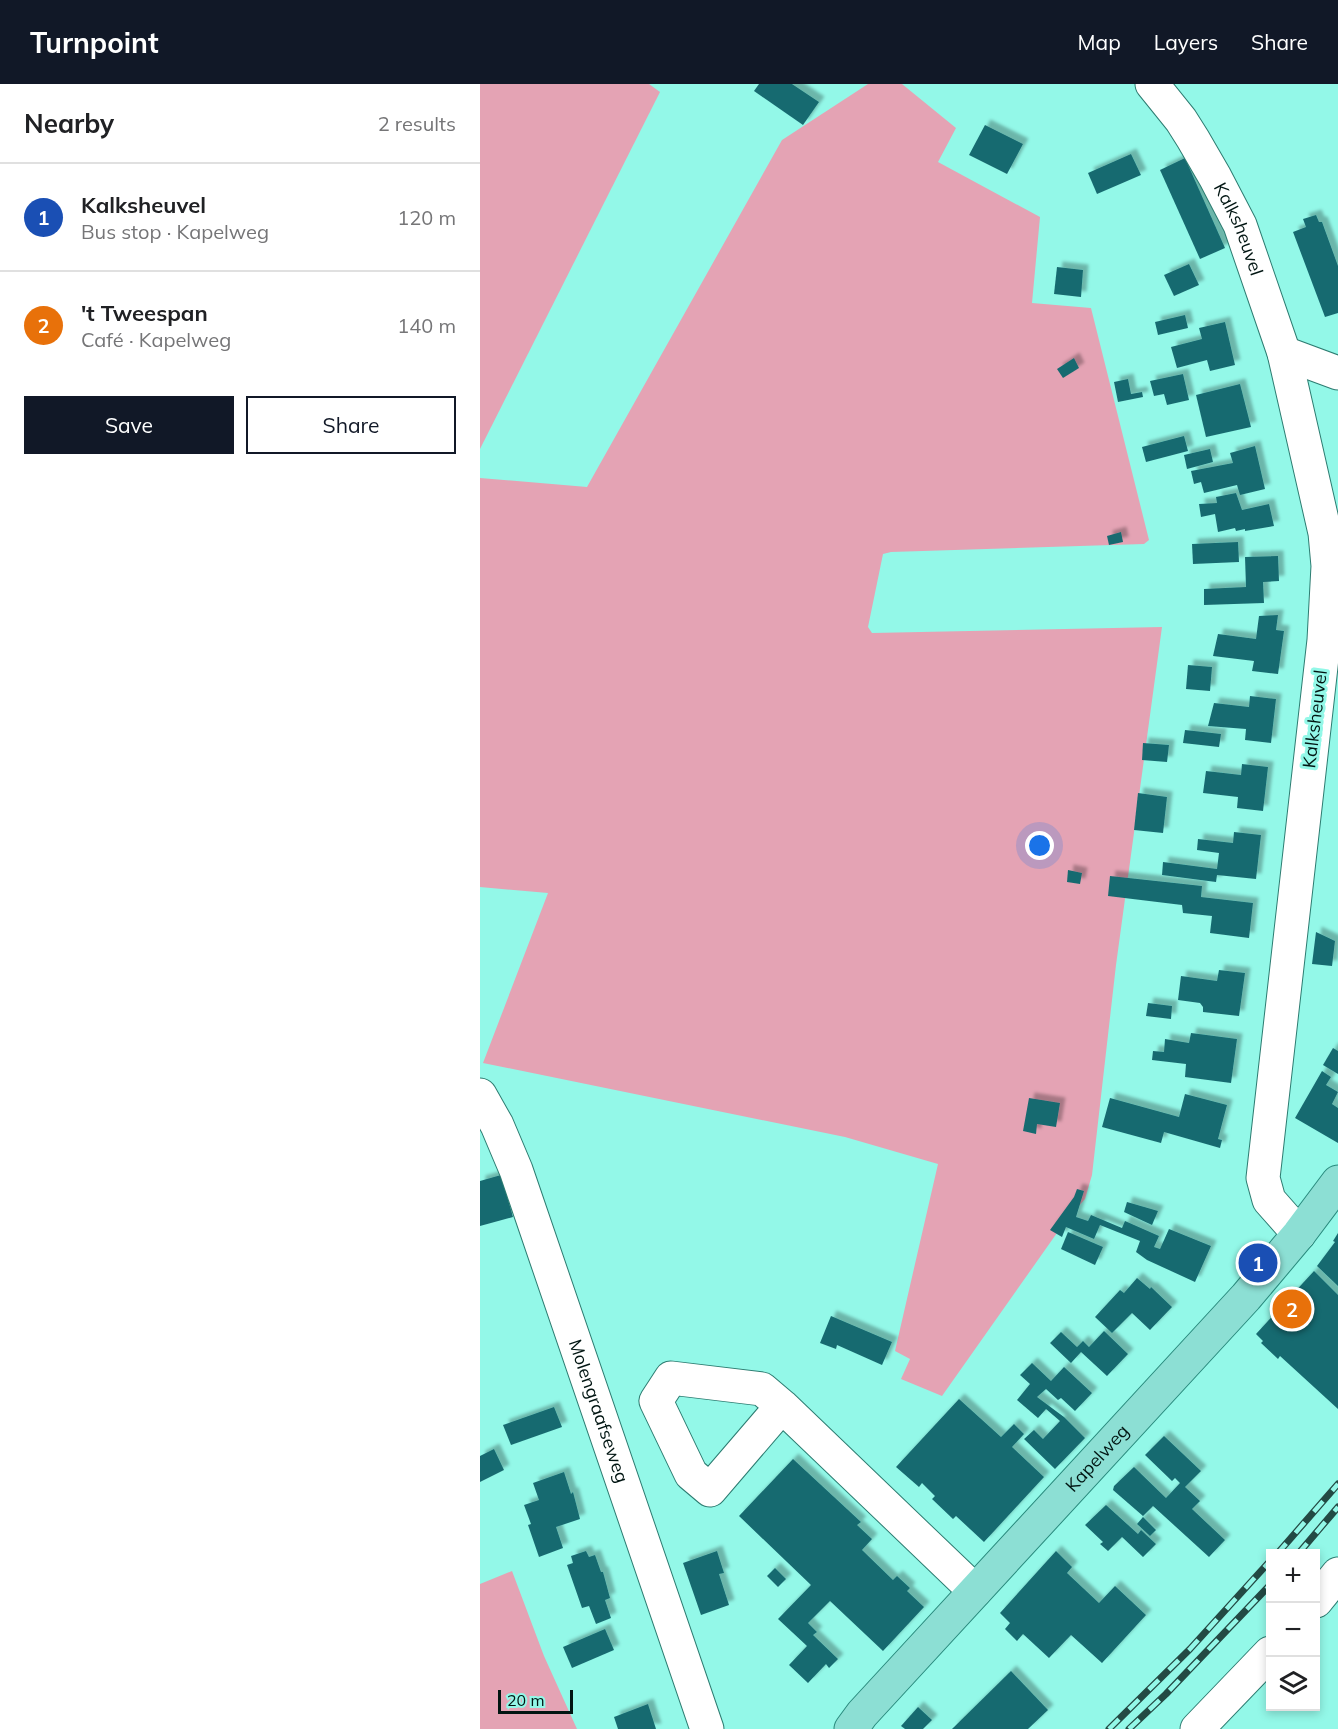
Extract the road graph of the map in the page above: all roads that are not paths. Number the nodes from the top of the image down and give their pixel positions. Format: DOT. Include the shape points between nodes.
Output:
graph roads {
  1 [pos="1152,84"];
  2 [pos="1284,353"];
  3 [pos="1338,373"];
  4 [pos="480,1095"];
  5 [pos="1338,1182"];
  6 [pos="1299,1234"];
  7 [pos="782,1406"];
  8 [pos="1338,1574"];
  9 [pos="975,1591"];
  10 [pos="1320,1596"];
  11 [pos="1266,1657"];
  12 [pos="707,1729"];
  13 [pos="851,1729"];
  14 [pos="1197,1729"];
  1 -- 2 [label="street, Kalksheuvel" via="1181,120 1240,225"];
  2 -- 3 [label="street"];
  2 -- 6 [label="street, Kalksheuvel" via="1318,498 1328,566 1324,640 1263,1178 1269,1200"];
  4 -- 12 [label="street, Molengraafseweg" via="516,1170"];
  5 -- 6 [label="main road, Kapelweg"];
  6 -- 9 [label="main road, Kapelweg" via="1246,1297"];
  7 -- 9 [label="street"];
  8 -- 10 [label="street"];
  9 -- 13 [label="main road, Kapelweg"];
  11 -- 14 [label="street"];
}
